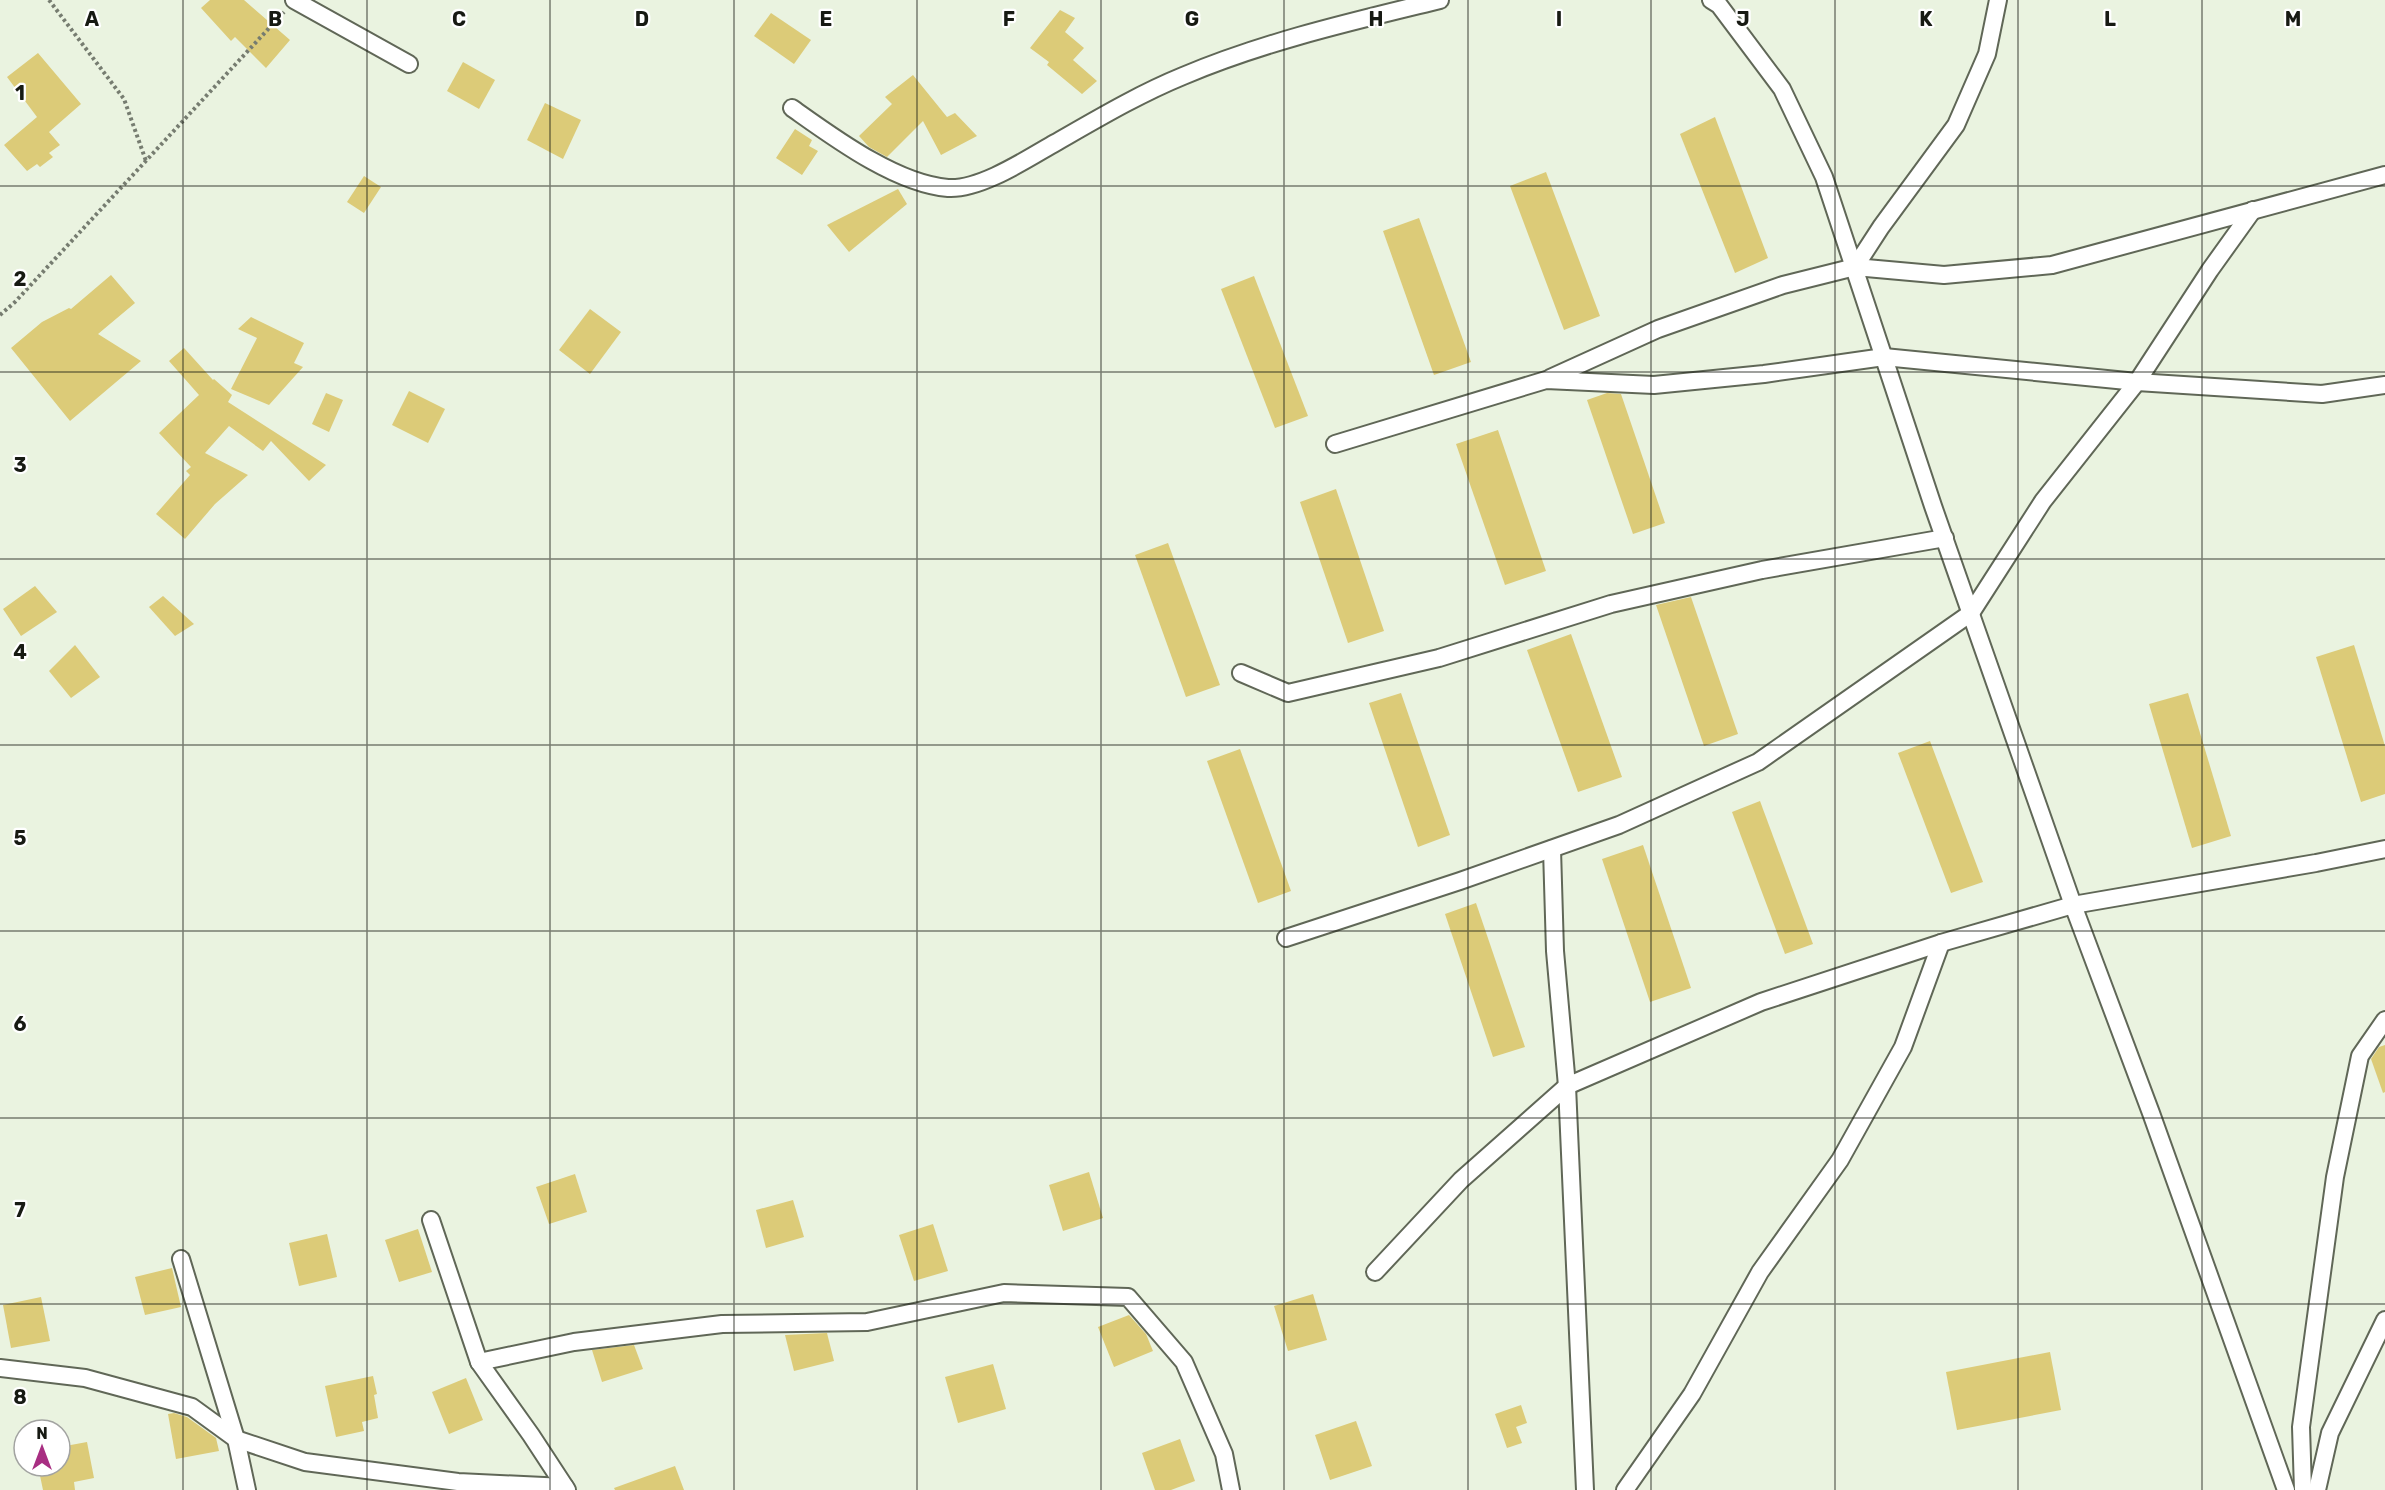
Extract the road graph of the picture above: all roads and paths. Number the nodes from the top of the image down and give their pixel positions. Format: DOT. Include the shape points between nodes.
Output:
graph roads {
  1 [pos="49,0"];
  2 [pos="1440,0"];
  3 [pos="1711,0"];
  4 [pos="1998,0"];
  5 [pos="291,4"];
  6 [pos="409,64"];
  7 [pos="792,108"];
  8 [pos="146,161"];
  9 [pos="2385,176"];
  10 [pos="2253,210"];
  11 [pos="1855,267"];
  12 [pos="0,315"];
  13 [pos="1884,357"];
  14 [pos="1546,380"];
  15 [pos="2137,382"];
  16 [pos="2385,385"];
  17 [pos="1335,444"];
  18 [pos="1945,538"];
  19 [pos="1971,613"];
  20 [pos="1241,673"];
  21 [pos="1552,849"];
  22 [pos="2385,849"];
  23 [pos="2073,905"];
  24 [pos="1286,938"];
  25 [pos="1941,943"];
  26 [pos="2385,1020"];
  27 [pos="1567,1086"];
  28 [pos="431,1220"];
  29 [pos="181,1259"];
  30 [pos="1375,1272"];
  31 [pos="2385,1320"];
  32 [pos="479,1362"];
  33 [pos="0,1368"];
  34 [pos="236,1439"];
  35 [pos="566,1489"];
  36 [pos="247,1490"];
  37 [pos="1231,1490"];
  38 [pos="1585,1490"];
  39 [pos="1625,1490"];
  40 [pos="2286,1490"];
  41 [pos="2303,1490"];
  42 [pos="2317,1490"];
  1 -- 8 [label="path" via="124,99"];
  2 -- 7 [label="street" via="1282,41 1184,75 989,180 949,188 911,180 839,142"];
  3 -- 11 [label="street" via="1719,5 1782,89 1824,177"];
  4 -- 11 [label="street" via="1987,54 1956,125"];
  5 -- 6 [label="street"];
  5 -- 8 [label="path"];
  8 -- 12 [label="path"];
  9 -- 10 [label="street"];
  10 -- 11 [label="street" via="2052,265 1944,275"];
  10 -- 15 [label="street"];
  11 -- 13 [label="street"];
  11 -- 14 [label="street" via="1783,285 1658,329"];
  13 -- 14 [label="street" via="1654,385"];
  13 -- 15 [label="street"];
  13 -- 18 [label="street"];
  14 -- 17 [label="street"];
  15 -- 16 [label="street" via="2322,394"];
  15 -- 19 [label="street" via="2043,501"];
  18 -- 19 [label="street"];
  18 -- 20 [label="street" via="1762,570 1611,604 1439,658 1287,693"];
  19 -- 21 [label="street" via="1758,762 1619,825"];
  19 -- 23 [label="street"];
  21 -- 24 [label="street"];
  21 -- 27 [label="street" via="1555,951"];
  22 -- 23 [label="street"];
  23 -- 25 [label="street"];
  23 -- 40 [label="street"];
  25 -- 27 [label="street" via="1761,1002"];
  25 -- 39 [label="street" via="1903,1047 1840,1160 1760,1272 1692,1394"];
  26 -- 41 [label="street" via="2360,1056 2335,1177 2301,1427"];
  27 -- 30 [label="street" via="1461,1180"];
  27 -- 38 [label="street"];
  28 -- 32 [label="street"];
  29 -- 34 [label="street"];
  31 -- 42 [label="street" via="2330,1433"];
  32 -- 35 [label="street"];
  32 -- 37 [label="street" via="574,1342 722,1324 867,1322 1004,1293 1128,1297 1184,1362 1224,1454"];
  33 -- 34 [label="street" via="85,1378 192,1407"];
  34 -- 35 [label="street" via="305,1462 458,1482"];
  34 -- 36 [label="street"];
}
